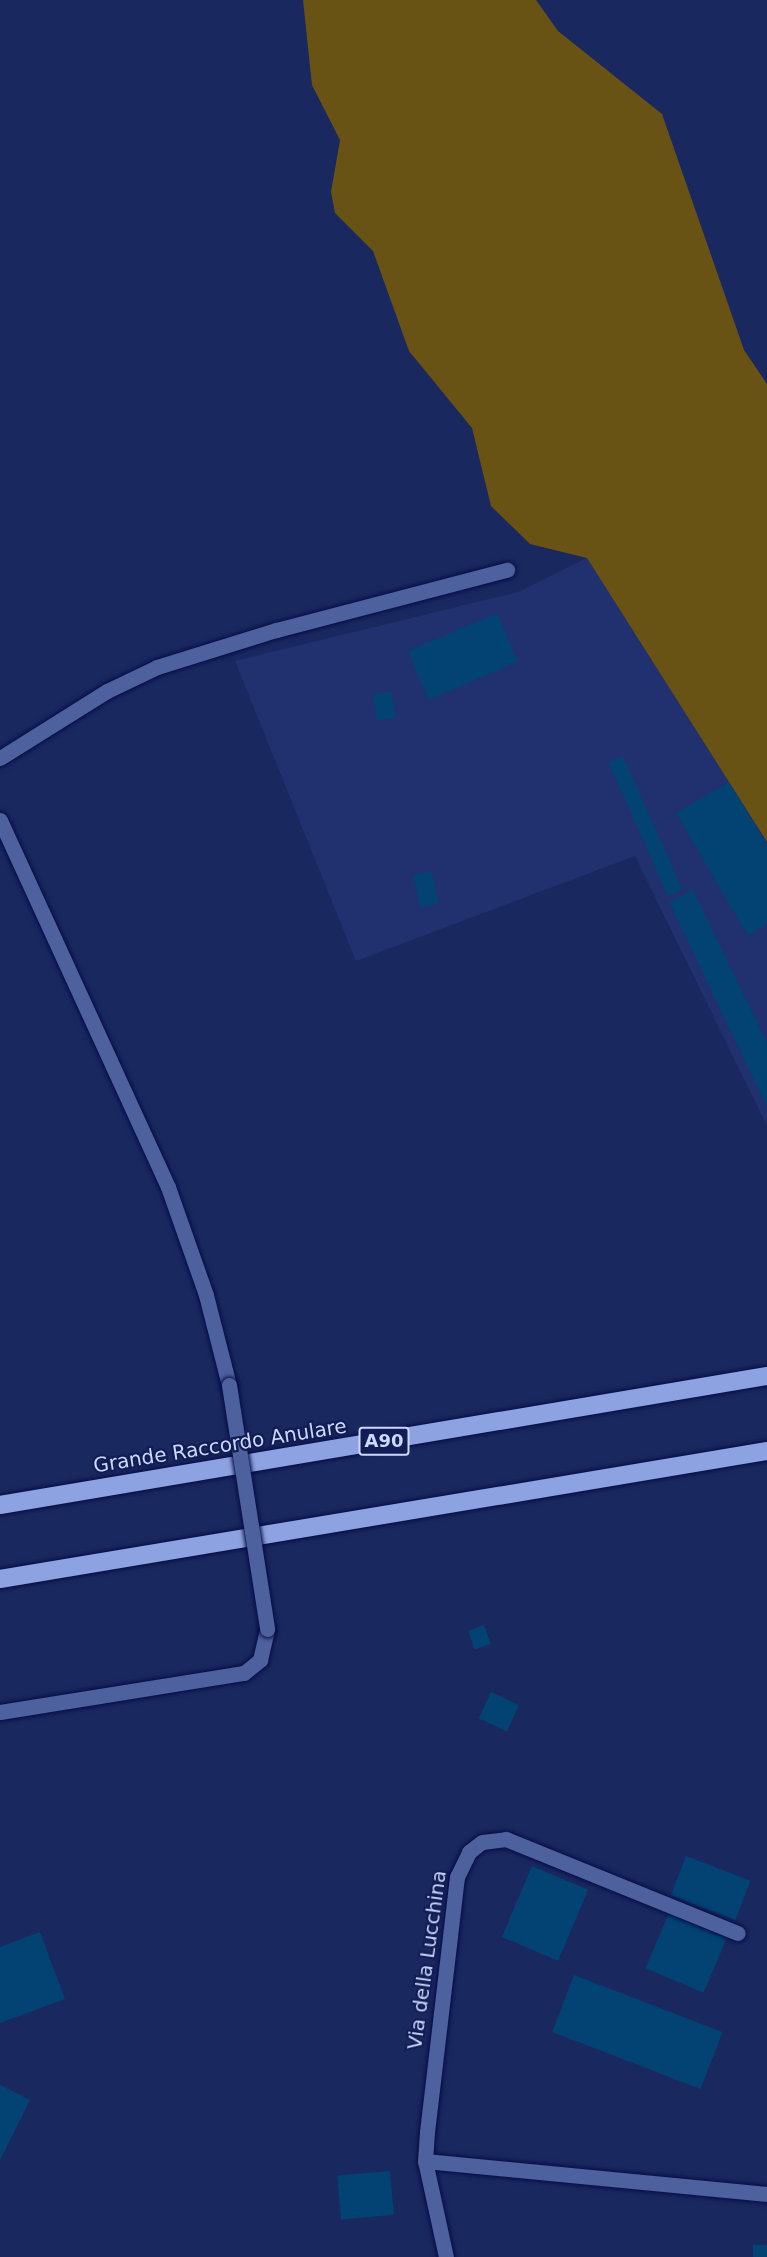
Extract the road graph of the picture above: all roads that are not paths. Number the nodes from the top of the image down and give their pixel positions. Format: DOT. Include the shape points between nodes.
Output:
graph roads {
  1 [pos="507,570"];
  2 [pos="0,758"];
  3 [pos="0,820"];
  4 [pos="767,1376"];
  5 [pos="767,1451"];
  6 [pos="0,1505"];
  7 [pos="0,1579"];
  8 [pos="0,1712"];
  9 [pos="738,1933"];
  10 [pos="425,2161"];
  11 [pos="767,2194"];
  12 [pos="446,2257"];
  1 -- 2 [label="street" via="276,630 158,667 107,691"];
  3 -- 8 [label="street, bridge" via="168,1187 206,1294 229,1385 267,1629 260,1660 244,1673"];
  4 -- 6 [label="highway, Grande Raccordo Anulare / A90"];
  5 -- 7 [label="highway"];
  9 -- 10 [label="street, Via della Lucchina" via="506,1839 489,1839 475,1846 457,1877"];
  10 -- 11 [label="street"];
  10 -- 12 [label="street, Via della Lucchina"];
}
